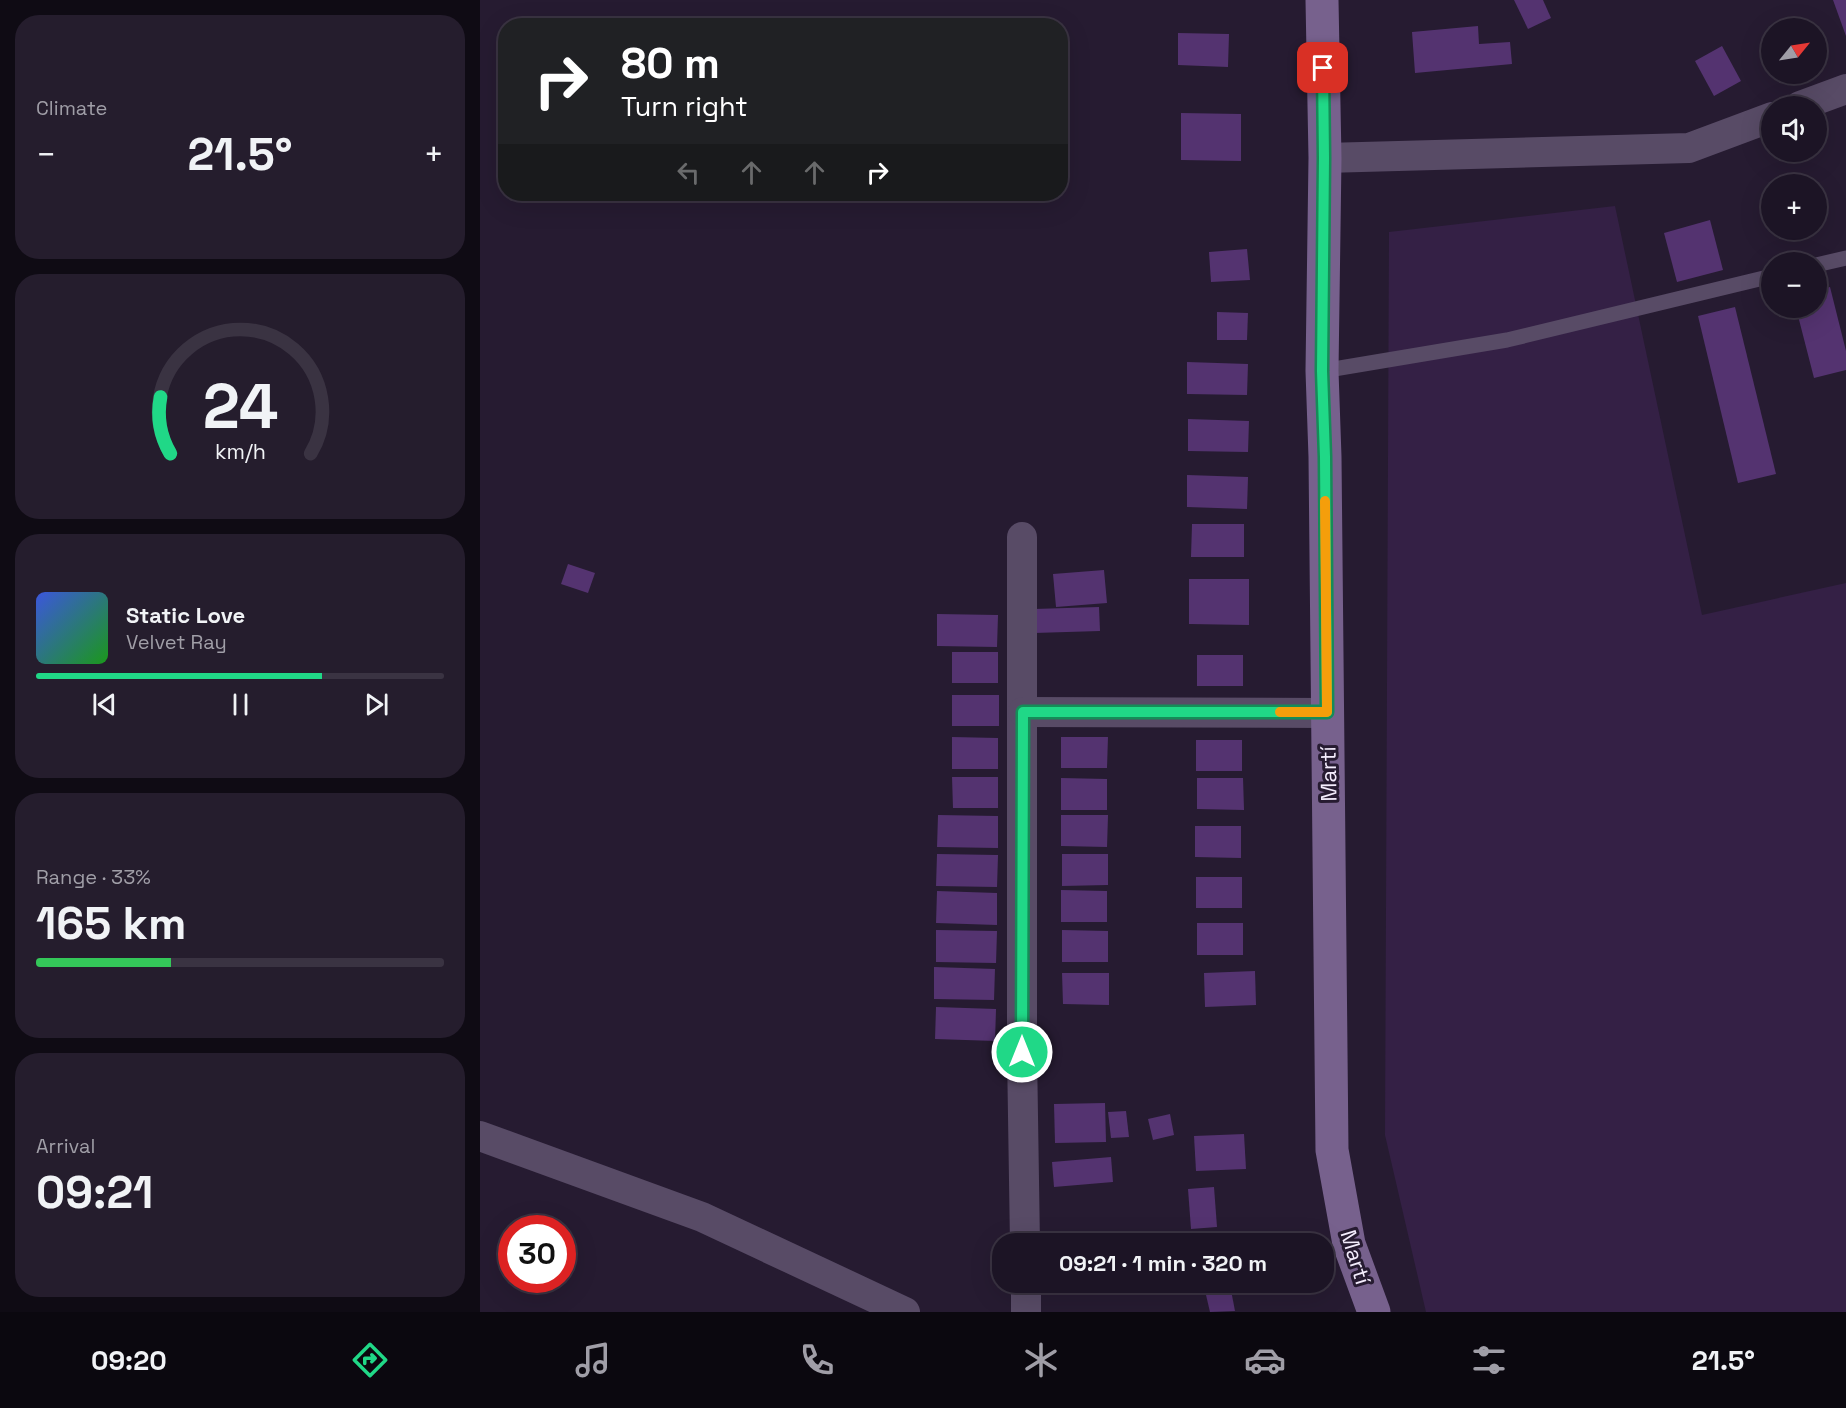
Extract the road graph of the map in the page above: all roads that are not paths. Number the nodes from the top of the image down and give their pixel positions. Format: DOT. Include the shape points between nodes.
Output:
graph roads {
  1 [pos="1322,0"];
  2 [pos="1846,89"];
  3 [pos="1827,96"];
  4 [pos="1761,121"];
  5 [pos="1324,158"];
  6 [pos="1846,258"];
  7 [pos="1827,262"];
  8 [pos="1761,279"];
  9 [pos="1322,371"];
  10 [pos="1022,537"];
  11 [pos="1023,712"];
  12 [pos="1327,712"];
  13 [pos="480,1136"];
  14 [pos="1025,1233"];
  15 [pos="1026,1293"];
  16 [pos="905,1312"];
  17 [pos="1026,1312"];
  18 [pos="1374,1312"];
  1 -- 5 [label="main road, Martí"];
  2 -- 3 [label="street"];
  4 -- 5 [label="street" via="1689,148"];
  5 -- 9 [label="main road, Martí"];
  6 -- 7 [label="lane"];
  8 -- 9 [label="lane" via="1506,340"];
  9 -- 12 [label="main road, Martí"];
  10 -- 11 [label="street"];
  11 -- 12 [label="street"];
  11 -- 14 [label="street"];
  12 -- 18 [label="main road, Martí" via="1332,1150 1349,1244"];
  13 -- 16 [label="street" via="702,1217"];
  15 -- 17 [label="street"];
}
